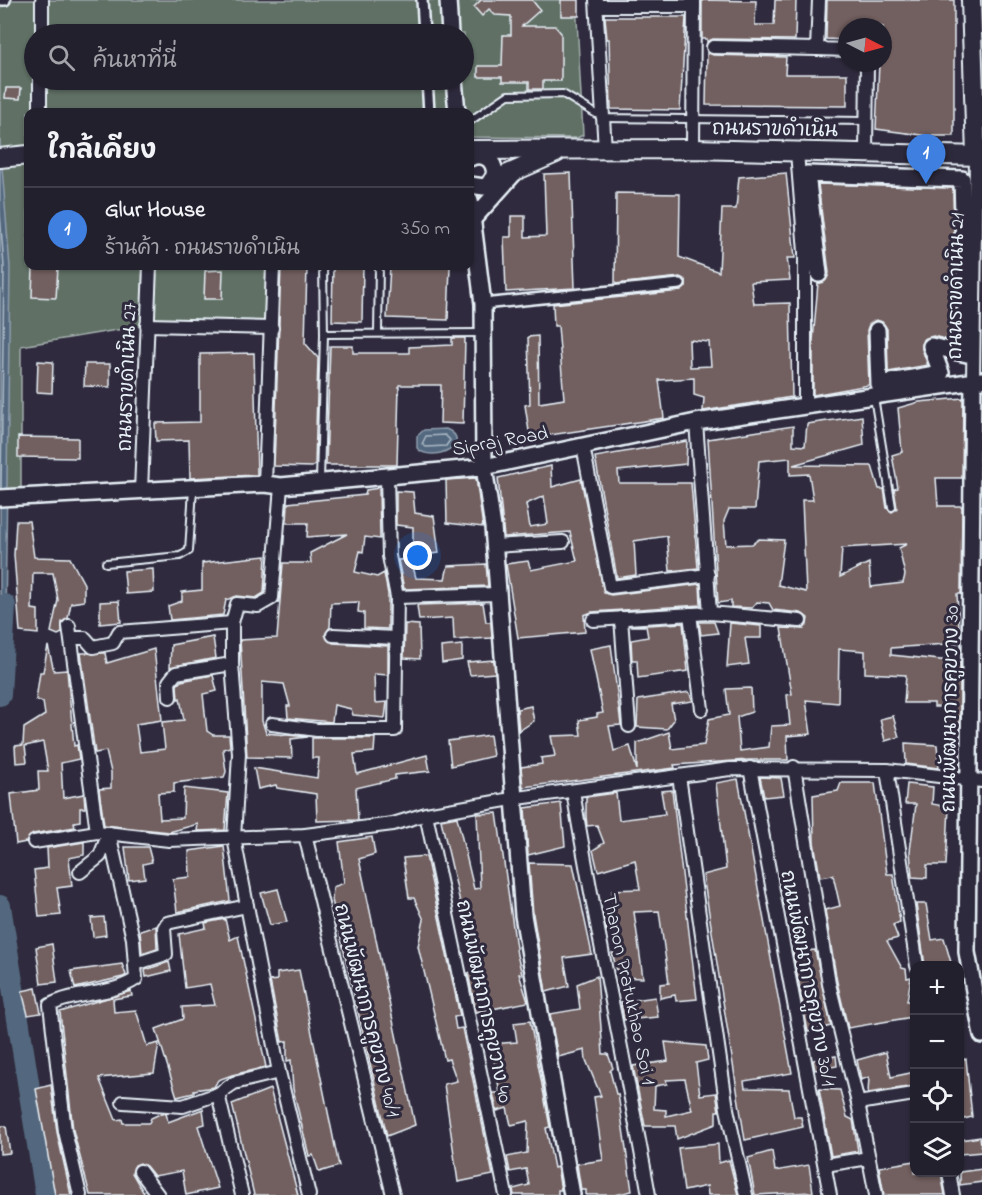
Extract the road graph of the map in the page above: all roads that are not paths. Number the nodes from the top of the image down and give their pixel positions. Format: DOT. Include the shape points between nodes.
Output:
graph roads {
  1 [pos="0,0"];
  2 [pos="5,0"];
  3 [pos="42,0"];
  4 [pos="422,0"];
  5 [pos="447,0"];
  6 [pos="819,0"];
  7 [pos="971,0"];
  8 [pos="596,3"];
  9 [pos="694,3"];
  10 [pos="42,24"];
  11 [pos="423,24"];
  12 [pos="449,24"];
  13 [pos="713,47"];
  14 [pos="817,49"];
  15 [pos="838,50"];
  16 [pos="867,72"];
  17 [pos="40,90"];
  18 [pos="428,90"];
  19 [pos="455,90"];
  20 [pos="40,108"];
  21 [pos="429,108"];
  22 [pos="457,108"];
  23 [pos="474,118"];
  24 [pos="603,118"];
  25 [pos="693,120"];
  26 [pos="866,121"];
  27 [pos="693,149"];
  28 [pos="566,150"];
  29 [pos="605,150"];
  30 [pos="796,152"];
  31 [pos="474,153"];
  32 [pos="866,153"];
  33 [pos="24,156"];
  34 [pos="979,156"];
  35 [pos="4,158"];
  36 [pos="474,158"];
  37 [pos="494,166"];
  38 [pos="519,169"];
  39 [pos="474,186"];
  40 [pos="474,211"];
  41 [pos="474,213"];
  42 [pos="474,231"];
  43 [pos="150,270"];
  44 [pos="273,270"];
  45 [pos="323,270"];
  46 [pos="379,270"];
  47 [pos="819,274"];
  48 [pos="680,284"];
  49 [pos="483,304"];
  50 [pos="147,325"];
  51 [pos="272,328"];
  52 [pos="378,332"];
  53 [pos="875,332"];
  54 [pos="484,333"];
  55 [pos="324,334"];
  56 [pos="977,381"];
  57 [pos="874,396"];
  58 [pos="806,406"];
  59 [pos="696,422"];
  60 [pos="583,446"];
  61 [pos="484,467"];
  62 [pos="387,476"];
  63 [pos="320,482"];
  64 [pos="273,485"];
  65 [pos="193,488"];
  66 [pos="141,490"];
  67 [pos="0,498"];
  68 [pos="892,507"];
  69 [pos="563,542"];
  70 [pos="494,546"];
  71 [pos="106,562"];
  72 [pos="976,570"];
  73 [pos="708,575"];
  74 [pos="498,594"];
  75 [pos="397,597"];
  76 [pos="710,613"];
  77 [pos="690,614"];
  78 [pos="621,618"];
  79 [pos="593,620"];
  80 [pos="800,621"];
  81 [pos="232,623"];
  82 [pos="333,635"];
  83 [pos="396,639"];
  84 [pos="232,664"];
  85 [pos="170,697"];
  86 [pos="702,709"];
  87 [pos="272,724"];
  88 [pos="629,726"];
  89 [pos="794,767"];
  90 [pos="750,768"];
  91 [pos="887,770"];
  92 [pos="679,776"];
  93 [pos="975,780"];
  94 [pos="573,790"];
  95 [pos="513,800"];
  96 [pos="426,814"];
  97 [pos="103,833"];
  98 [pos="305,835"];
  99 [pos="234,838"];
  100 [pos="34,842"];
  101 [pos="80,872"];
  102 [pos="247,906"];
  103 [pos="916,961"];
  104 [pos="135,964"];
  105 [pos="982,1035"];
  106 [pos="279,1072"];
  107 [pos="218,1094"];
  108 [pos="910,1095"];
  109 [pos="123,1102"];
  110 [pos="858,1103"];
  111 [pos="869,1158"];
  112 [pos="825,1166"];
  113 [pos="140,1171"];
  114 [pos="950,1177"];
  115 [pos="80,1195"];
  116 [pos="158,1195"];
  117 [pos="241,1195"];
  118 [pos="309,1195"];
  119 [pos="393,1195"];
  120 [pos="506,1195"];
  121 [pos="572,1195"];
  122 [pos="649,1195"];
  123 [pos="746,1195"];
  124 [pos="830,1195"];
  125 [pos="876,1195"];
  126 [pos="953,1195"];
  1 -- 2 [label="street"];
  3 -- 10 [label="street"];
  4 -- 11 [label="street"];
  5 -- 12 [label="street"];
  6 -- 14 [label="street"];
  7 -- 34 [label="main road"];
  8 -- 9 [label="street"];
  8 -- 24 [label="street"];
  9 -- 25 [label="street"];
  13 -- 14 [label="street"];
  14 -- 15 [label="street"];
  16 -- 26 [label="street"];
  17 -- 20 [label="street"];
  18 -- 21 [label="street"];
  19 -- 22 [label="street"];
  23 -- 24 [label="lane" via="508,95 563,94"];
  24 -- 25 [label="lane"];
  24 -- 29 [label="street"];
  25 -- 26 [label="lane"];
  25 -- 27 [label="street"];
  26 -- 32 [label="street"];
  27 -- 29 [label="main road, ถนนราขดำเนิน"];
  27 -- 30 [label="main road, ถนนราขดำเนิน"];
  28 -- 29 [label="main road, ถนนราขดำเนิน"];
  28 -- 37 [label="main road, ถนนราขดำเนิน"];
  28 -- 38 [label="main road, ถนนราขดำเนิน"];
  30 -- 32 [label="main road, ถนนราขดำเนิน"];
  30 -- 58 [label="street" via="805,252"];
  31 -- 37 [label="main road, ถนนราขดำเนิน"];
  32 -- 34 [label="main road, ถนนราขดำเนิน"];
  33 -- 35 [label="main road"];
  34 -- 56 [label="street, ถนนราขดำเนิน 21"];
  36 -- 37 [label="street" via="485,157"];
  37 -- 38 [label="main road, ถนนราขดำเนิน"];
  37 -- 39 [label="street" via="479,188"];
  37 -- 40 [label="street"];
  38 -- 41 [label="street"];
  42 -- 49 [label="street"];
  43 -- 50 [label="street, ถนนราขดำเนิน 27"];
  44 -- 51 [label="street"];
  45 -- 55 [label="lane"];
  46 -- 52 [label="lane"];
  47 -- 53 [label="street" via="807,174 962,179 967,354 931,346 941,373 879,384"];
  48 -- 49 [label="street"];
  49 -- 54 [label="street"];
  50 -- 51 [label="street"];
  50 -- 66 [label="street, ถนนราขดำเนิน 27"];
  51 -- 64 [label="street"];
  52 -- 54 [label="lane"];
  52 -- 55 [label="lane"];
  53 -- 57 [label="street"];
  54 -- 61 [label="street"];
  55 -- 63 [label="lane"];
  56 -- 57 [label="street, Sipraj Road"];
  56 -- 72 [label="street, ถนนพัฒนาการคูขวาง 30"];
  57 -- 58 [label="street, Sipraj Road"];
  57 -- 68 [label="lane"];
  58 -- 59 [label="street, Sipraj Road"];
  59 -- 60 [label="street, Sipraj Road"];
  59 -- 73 [label="street"];
  60 -- 61 [label="street, Sipraj Road"];
  60 -- 73 [label="street" via="610,588"];
  61 -- 62 [label="street, Sipraj Road"];
  61 -- 70 [label="street"];
  62 -- 63 [label="street, Sipraj Road"];
  62 -- 75 [label="street" via="389,556"];
  63 -- 64 [label="street, Sipraj Road"];
  64 -- 65 [label="street, Sipraj Road"];
  64 -- 81 [label="street" via="272,598 258,606 237,604"];
  65 -- 66 [label="street, Sipraj Road"];
  65 -- 71 [label="lane" via="189,551 180,556"];
  66 -- 67 [label="street, Sipraj Road"];
  69 -- 70 [label="street"];
  70 -- 74 [label="street"];
  72 -- 93 [label="street, ถนนพัฒนาการคูขวาง 30"];
  73 -- 76 [label="street"];
  74 -- 75 [label="street"];
  74 -- 95 [label="street"];
  75 -- 83 [label="street"];
  76 -- 77 [label="street"];
  76 -- 80 [label="street"];
  77 -- 78 [label="street"];
  77 -- 86 [label="street"];
  78 -- 79 [label="street"];
  78 -- 88 [label="street"];
  81 -- 84 [label="street"];
  81 -- 97 [label="street" via="119,632 113,644 93,647 85,638 70,632"];
  82 -- 83 [label="street"];
  83 -- 87 [label="street" via="395,730 317,730"];
  84 -- 85 [label="street" via="176,673 169,682"];
  84 -- 99 [label="street" via="239,754"];
  89 -- 90 [label="street"];
  89 -- 91 [label="street"];
  89 -- 110 [label="street" via="829,984"];
  90 -- 92 [label="street"];
  90 -- 112 [label="street, ถนนพัฒนาการคูขวาง 30/1"];
  91 -- 93 [label="street"];
  91 -- 103 [label="street"];
  92 -- 94 [label="street"];
  92 -- 123 [label="street" via="727,1109"];
  93 -- 105 [label="street, ถนนพัฒนาการคูขวาง 30" via="967,952"];
  94 -- 95 [label="street"];
  94 -- 122 [label="street, Thanon Pratukhao Soi 1"];
  95 -- 96 [label="street"];
  95 -- 121 [label="street" via="523,915"];
  96 -- 98 [label="street" via="393,824"];
  96 -- 120 [label="street, ถนนพัฒนาการคูขวาง 40"];
  97 -- 99 [label="street" via="169,840"];
  97 -- 100 [label="street"];
  97 -- 101 [label="street" via="100,856"];
  97 -- 104 [label="street" via="133,939"];
  98 -- 99 [label="street"];
  98 -- 119 [label="street, ถนนพัฒนาการคูขวาง 40/1"];
  99 -- 102 [label="street"];
  102 -- 104 [label="street" via="166,923 166,954"];
  102 -- 106 [label="street"];
  104 -- 115 [label="street" via="136,979 132,982 50,1005 65,1131"];
  106 -- 107 [label="street" via="234,1083"];
  106 -- 118 [label="street"];
  107 -- 109 [label="street" via="183,1106"];
  107 -- 117 [label="street"];
  108 -- 110 [label="street"];
  110 -- 111 [label="street"];
  111 -- 112 [label="street"];
  111 -- 125 [label="street"];
  112 -- 124 [label="street, ถนนพัฒนาการคูขวาง 30/1"];
  113 -- 116 [label="street"];
  114 -- 126 [label="street"];
}
